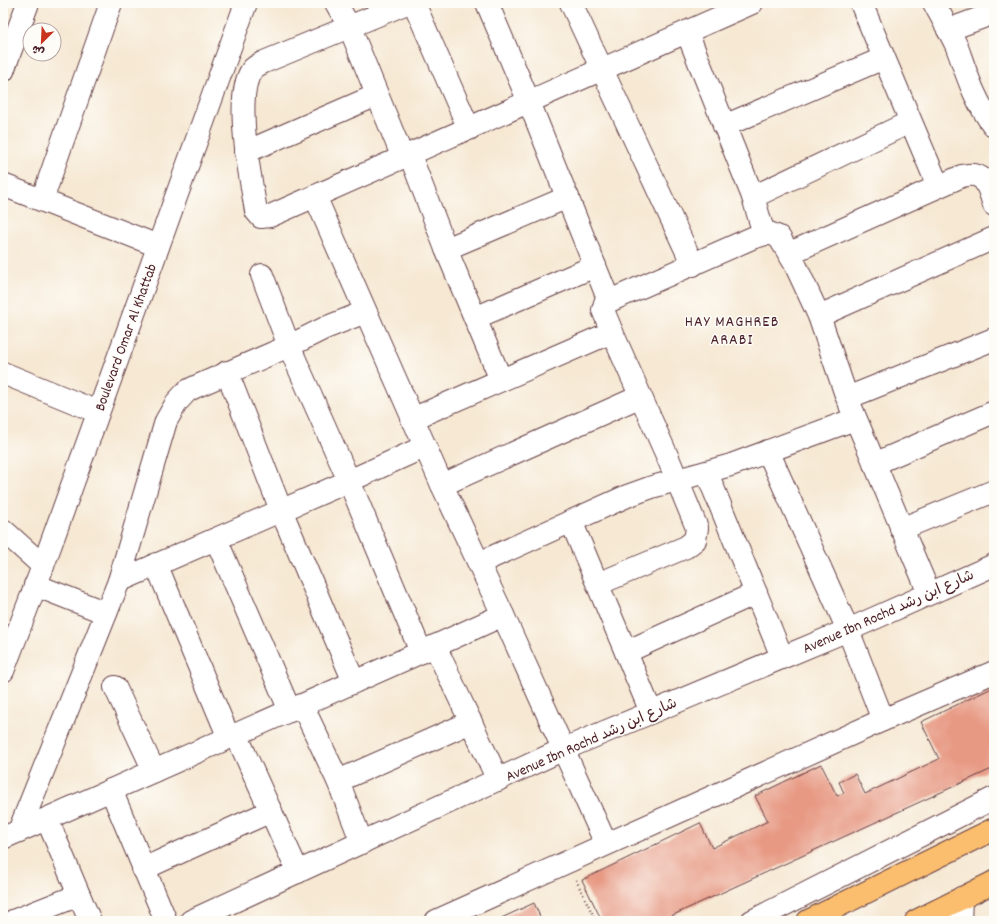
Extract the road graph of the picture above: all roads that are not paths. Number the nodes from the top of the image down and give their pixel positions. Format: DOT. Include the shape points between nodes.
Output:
graph roads {
  1 [pos="28,3"];
  2 [pos="112,3"];
  3 [pos="234,3"];
  4 [pos="246,3"];
  5 [pos="336,3"];
  6 [pos="407,3"];
  7 [pos="414,3"];
  8 [pos="487,3"];
  9 [pos="861,3"];
  10 [pos="934,3"];
  11 [pos="748,4"];
  12 [pos="578,5"];
  13 [pos="994,13"];
  14 [pos="350,28"];
  15 [pos="948,30"];
  16 [pos="687,32"];
  17 [pos="884,58"];
  18 [pos="603,70"];
  19 [pos="3,71"];
  20 [pos="377,95"];
  21 [pos="529,102"];
  22 [pos="910,122"];
  23 [pos="724,126"];
  24 [pos="994,126"];
  25 [pos="469,129"];
  26 [pos="246,152"];
  27 [pos="406,156"];
  28 [pos="3,185"];
  29 [pos="938,186"];
  30 [pos="315,196"];
  31 [pos="568,197"];
  32 [pos="753,197"];
  33 [pos="42,200"];
  34 [pos="994,205"];
  35 [pos="764,234"];
  36 [pos="994,238"];
  37 [pos="153,244"];
  38 [pos="446,249"];
  39 [pos="790,253"];
  40 [pos="693,265"];
  41 [pos="595,266"];
  42 [pos="262,275"];
  43 [pos="609,301"];
  44 [pos="365,312"];
  45 [pos="819,316"];
  46 [pos="475,318"];
  47 [pos="612,332"];
  48 [pos="994,339"];
  49 [pos="289,346"];
  50 [pos="227,372"];
  51 [pos="3,373"];
  52 [pos="501,380"];
  53 [pos="639,396"];
  54 [pos="847,398"];
  55 [pos="92,409"];
  56 [pos="994,412"];
  57 [pos="412,419"];
  58 [pos="855,419"];
  59 [pos="424,447"];
  60 [pos="768,451"];
  61 [pos="874,464"];
  62 [pos="707,473"];
  63 [pos="677,480"];
  64 [pos="349,481"];
  65 [pos="442,485"];
  66 [pos="994,491"];
  67 [pos="282,510"];
  68 [pos="571,521"];
  69 [pos="901,529"];
  70 [pos="3,530"];
  71 [pos="216,539"];
  72 [pos="479,563"];
  73 [pos="156,564"];
  74 [pos="994,565"];
  75 [pos="36,568"];
  76 [pos="119,581"];
  77 [pos="598,584"];
  78 [pos="756,592"];
  79 [pos="929,593"];
  80 [pos="106,613"];
  81 [pos="502,615"];
  82 [pos="848,630"];
  83 [pos="3,633"];
  84 [pos="428,649"];
  85 [pos="626,652"];
  86 [pos="782,657"];
  87 [pos="3,671"];
  88 [pos="994,672"];
  89 [pos="354,682"];
  90 [pos="115,687"];
  91 [pos="296,708"];
  92 [pos="651,712"];
  93 [pos="883,720"];
  94 [pos="471,722"];
  95 [pos="233,736"];
  96 [pos="564,749"];
  97 [pos="154,771"];
  98 [pos="498,780"];
  99 [pos="338,781"];
  100 [pos="111,790"];
  101 [pos="994,798"];
  102 [pos="271,811"];
  103 [pos="47,819"];
  104 [pos="994,829"];
  105 [pos="11,834"];
  106 [pos="362,842"];
  107 [pos="606,844"];
  108 [pos="143,869"];
  109 [pos="298,872"];
  110 [pos="994,882"];
  111 [pos="79,895"];
  112 [pos="962,898"];
  113 [pos="12,921"];
  114 [pos="90,921"];
  115 [pos="166,921"];
  116 [pos="191,921"];
  117 [pos="436,921"];
  118 [pos="752,921"];
  119 [pos="808,921"];
  120 [pos="916,921"];
  121 [pos="960,921"];
  1 -- 19 [label="street"];
  2 -- 33 [label="street"];
  3 -- 37 [label="street, Boulevard Omar Al Khattab"];
  4 -- 37 [label="street, Boulevard Omar Al Khattab"];
  5 -- 14 [label="street"];
  6 -- 14 [label="street"];
  7 -- 25 [label="street"];
  8 -- 21 [label="street"];
  9 -- 17 [label="street"];
  10 -- 15 [label="street"];
  11 -- 16 [label="street"];
  12 -- 18 [label="street"];
  13 -- 15 [label="street"];
  14 -- 20 [label="street"];
  14 -- 26 [label="street" via="264,62 252,70 243,101"];
  15 -- 24 [label="street" via="969,83"];
  16 -- 18 [label="street"];
  16 -- 23 [label="street"];
  17 -- 22 [label="street"];
  17 -- 23 [label="street"];
  18 -- 21 [label="street"];
  18 -- 40 [label="street"];
  20 -- 26 [label="street"];
  20 -- 27 [label="street"];
  21 -- 25 [label="street"];
  21 -- 31 [label="street"];
  22 -- 29 [label="street"];
  22 -- 32 [label="street"];
  23 -- 32 [label="street"];
  25 -- 27 [label="street"];
  26 -- 30 [label="street" via="256,211 261,216 270,216"];
  27 -- 30 [label="street"];
  27 -- 38 [label="street"];
  28 -- 33 [label="street"];
  29 -- 34 [label="street" via="962,176 977,175 988,186"];
  29 -- 39 [label="street"];
  30 -- 44 [label="street"];
  31 -- 38 [label="street"];
  31 -- 41 [label="street"];
  32 -- 35 [label="street"];
  33 -- 37 [label="street"];
  35 -- 39 [label="street" via="779,237"];
  35 -- 40 [label="street"];
  36 -- 45 [label="street"];
  37 -- 55 [label="street, Boulevard Omar Al Khattab"];
  38 -- 46 [label="street"];
  39 -- 45 [label="street"];
  40 -- 43 [label="street"];
  41 -- 43 [label="street"];
  41 -- 46 [label="street"];
  42 -- 49 [label="street"];
  43 -- 47 [label="street" via="605,303 603,310"];
  44 -- 49 [label="street"];
  44 -- 57 [label="street"];
  45 -- 54 [label="street"];
  46 -- 52 [label="street"];
  47 -- 52 [label="street"];
  47 -- 53 [label="street"];
  48 -- 54 [label="street"];
  49 -- 50 [label="street"];
  49 -- 64 [label="street"];
  50 -- 67 [label="street"];
  50 -- 76 [label="street" via="187,391 176,402 166,421"];
  51 -- 55 [label="street"];
  52 -- 57 [label="street"];
  53 -- 63 [label="street"];
  53 -- 65 [label="street"];
  54 -- 58 [label="street"];
  55 -- 75 [label="street, Boulevard Omar Al Khattab"];
  56 -- 61 [label="street"];
  57 -- 59 [label="street"];
  58 -- 60 [label="street"];
  58 -- 61 [label="street"];
  59 -- 64 [label="street"];
  59 -- 65 [label="street"];
  60 -- 62 [label="street"];
  60 -- 82 [label="street"];
  61 -- 69 [label="street"];
  62 -- 63 [label="street"];
  62 -- 78 [label="street"];
  63 -- 68 [label="street" via="626,496"];
  63 -- 77 [label="street" via="697,528 695,540 686,547"];
  64 -- 67 [label="street"];
  64 -- 84 [label="street"];
  65 -- 72 [label="street"];
  66 -- 69 [label="street"];
  67 -- 71 [label="street"];
  67 -- 89 [label="street"];
  68 -- 72 [label="street"];
  68 -- 77 [label="street"];
  69 -- 79 [label="street"];
  70 -- 75 [label="street"];
  71 -- 73 [label="street"];
  71 -- 91 [label="street"];
  72 -- 81 [label="street"];
  73 -- 76 [label="street"];
  73 -- 95 [label="street"];
  74 -- 79 [label="street, Avenue Ibn Rochd شارع ابن رشد"];
  75 -- 80 [label="street"];
  75 -- 83 [label="street, Boulevard Omar Al Khattab"];
  75 -- 87 [label="street, Boulevard Omar Al Khattab"];
  76 -- 80 [label="street"];
  77 -- 85 [label="street"];
  78 -- 85 [label="street"];
  78 -- 86 [label="street"];
  79 -- 82 [label="street, Avenue Ibn Rochd شارع ابن رشد"];
  80 -- 105 [label="street"];
  81 -- 84 [label="street"];
  81 -- 96 [label="street"];
  82 -- 86 [label="street, Avenue Ibn Rochd شارع ابن رشد"];
  82 -- 93 [label="street"];
  84 -- 89 [label="street"];
  84 -- 94 [label="street"];
  85 -- 92 [label="street"];
  86 -- 92 [label="street, Avenue Ibn Rochd شارع ابن رشد"];
  88 -- 93 [label="street"];
  89 -- 91 [label="street"];
  90 -- 97 [label="street"];
  91 -- 95 [label="street"];
  91 -- 99 [label="street"];
  92 -- 96 [label="street, Avenue Ibn Rochd شارع ابن رشد"];
  93 -- 107 [label="street"];
  94 -- 98 [label="street"];
  94 -- 99 [label="street"];
  95 -- 97 [label="street"];
  95 -- 102 [label="street"];
  96 -- 98 [label="street, Avenue Ibn Rochd شارع ابن رشد"];
  96 -- 107 [label="street"];
  97 -- 100 [label="street"];
  98 -- 106 [label="street, Avenue Ibn Rochd شارع ابن رشد"];
  99 -- 106 [label="street"];
  100 -- 103 [label="street"];
  100 -- 108 [label="street"];
  101 -- 118 [label="street"];
  102 -- 108 [label="street"];
  102 -- 109 [label="street"];
  103 -- 105 [label="street"];
  103 -- 111 [label="street"];
  104 -- 119 [label="main road"];
  106 -- 109 [label="street, Avenue Ibn Rochd شارع ابن رشد"];
  107 -- 117 [label="street"];
  108 -- 115 [label="street"];
  109 -- 116 [label="street, Avenue Ibn Rochd شارع ابن رشد"];
  110 -- 112 [label="main road"];
  111 -- 113 [label="street"];
  111 -- 114 [label="street"];
  112 -- 120 [label="main road"];
  112 -- 121 [label="street"];
}
